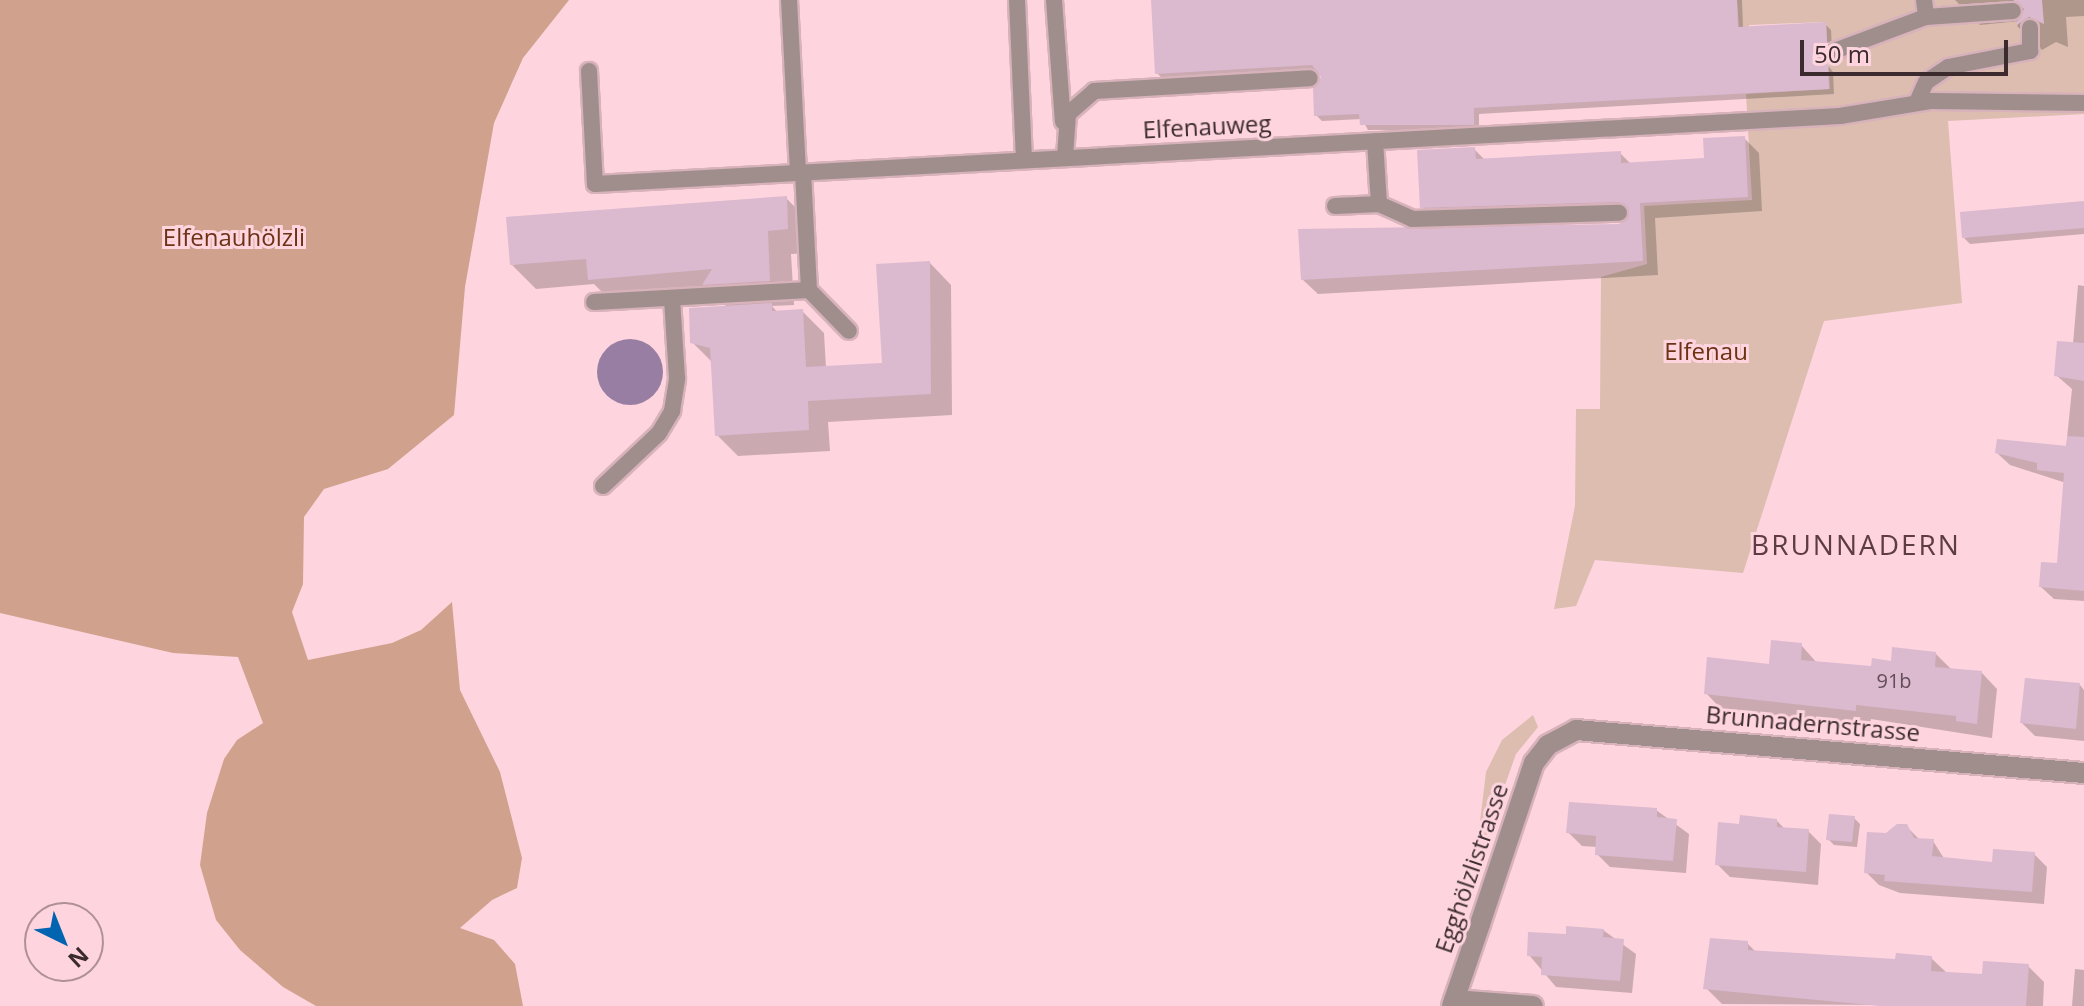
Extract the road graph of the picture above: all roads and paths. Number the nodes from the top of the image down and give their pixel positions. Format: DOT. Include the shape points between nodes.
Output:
graph roads {
  1 [pos="789,0"];
  2 [pos="1017,0"];
  3 [pos="1054,0"];
  4 [pos="1925,8"];
  5 [pos="2013,11"];
  6 [pos="2030,28"];
  7 [pos="1829,53"];
  8 [pos="589,71"];
  9 [pos="1310,78"];
  10 [pos="1917,102"];
  11 [pos="2084,103"];
  12 [pos="1064,140"];
  13 [pos="1375,141"];
  14 [pos="1065,157"];
  15 [pos="1024,159"];
  16 [pos="800,172"];
  17 [pos="1379,204"];
  18 [pos="1335,206"];
  19 [pos="1619,213"];
  20 [pos="809,290"];
  21 [pos="672,298"];
  22 [pos="594,302"];
  23 [pos="849,331"];
  24 [pos="603,486"];
  25 [pos="1544,749"];
  26 [pos="2084,773"];
  27 [pos="1453,1003"];
  28 [pos="1533,1006"];
  1 -- 16 [label="lane"];
  2 -- 15 [label="lane"];
  3 -- 12 [label="lane"];
  4 -- 5 [label="lane"];
  4 -- 7 [label="lane"];
  6 -- 10 [label="lane" via="2030,51 1948,67 1926,82"];
  8 -- 16 [label="lane, Elfenauweg" via="595,184"];
  9 -- 12 [label="lane" via="1099,90 1071,110"];
  10 -- 11 [label="lane, Elfenauweg"];
  10 -- 13 [label="lane, Elfenauweg" via="1840,116"];
  12 -- 14 [label="lane"];
  13 -- 14 [label="lane, Elfenauweg"];
  13 -- 17 [label="lane"];
  14 -- 15 [label="lane, Elfenauweg"];
  15 -- 16 [label="lane, Elfenauweg"];
  16 -- 20 [label="lane"];
  17 -- 18 [label="lane"];
  17 -- 19 [label="lane" via="1412,219"];
  20 -- 21 [label="lane"];
  20 -- 23 [label="lane"];
  21 -- 22 [label="lane"];
  21 -- 24 [label="lane" via="677,378 672,411 659,433"];
  25 -- 26 [label="street, Brunnadernstrasse" via="1567,733 1594,729"];
  25 -- 27 [label="street, Egghölzlistrasse" via="1532,769"];
  27 -- 28 [label="street"];
}
